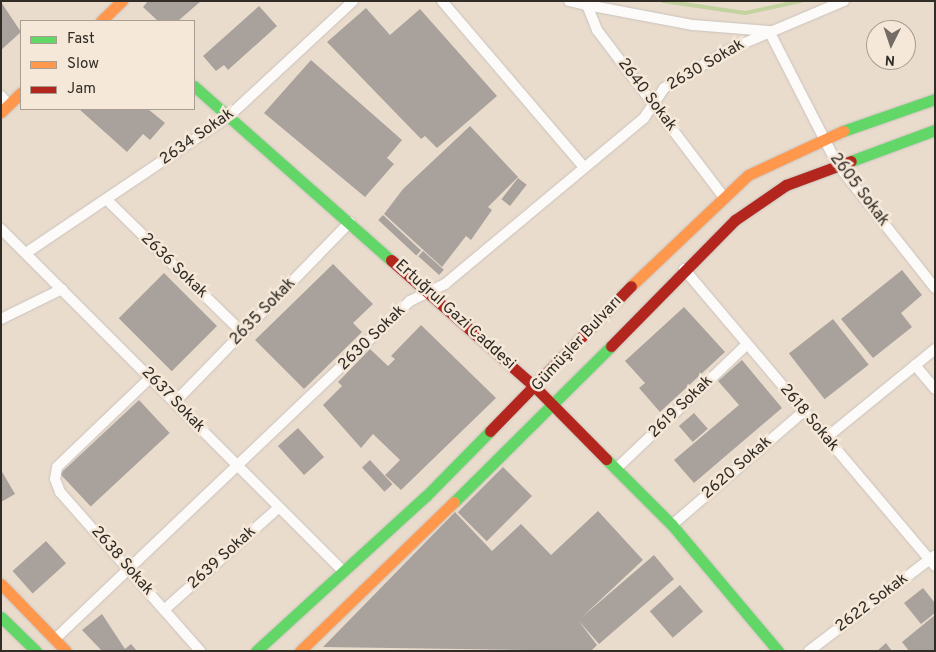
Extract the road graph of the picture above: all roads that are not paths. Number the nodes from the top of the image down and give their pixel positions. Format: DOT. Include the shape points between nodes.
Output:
graph roads {
  1 [pos="122,1"];
  2 [pos="353,1"];
  3 [pos="442,1"];
  4 [pos="569,1"];
  5 [pos="844,1"];
  6 [pos="587,5"];
  7 [pos="109,19"];
  8 [pos="768,31"];
  9 [pos="195,87"];
  10 [pos="20,94"];
  11 [pos="935,99"];
  12 [pos="653,102"];
  13 [pos="4,104"];
  14 [pos="229,116"];
  15 [pos="935,130"];
  16 [pos="822,137"];
  17 [pos="837,164"];
  18 [pos="584,167"];
  19 [pos="723,196"];
  20 [pos="106,199"];
  21 [pos="350,222"];
  22 [pos="1,229"];
  23 [pos="26,253"];
  24 [pos="684,270"];
  25 [pos="935,288"];
  26 [pos="62,290"];
  27 [pos="430,291"];
  28 [pos="1,319"];
  29 [pos="243,333"];
  30 [pos="746,344"];
  31 [pos="935,349"];
  32 [pos="915,365"];
  33 [pos="151,377"];
  34 [pos="536,388"];
  35 [pos="935,389"];
  36 [pos="175,402"];
  37 [pos="552,406"];
  38 [pos="803,412"];
  39 [pos="826,438"];
  40 [pos="239,467"];
  41 [pos="616,469"];
  42 [pos="279,507"];
  43 [pos="672,525"];
  44 [pos="933,560"];
  45 [pos="131,570"];
  46 [pos="344,572"];
  47 [pos="1,584"];
  48 [pos="164,610"];
  49 [pos="1,617"];
  50 [pos="55,639"];
  51 [pos="36,651"];
  52 [pos="66,651"];
  53 [pos="200,651"];
  54 [pos="256,651"];
  55 [pos="300,651"];
  56 [pos="778,651"];
  57 [pos="809,651"];
  1 -- 7 [label="main road"];
  2 -- 14 [label="street, 2634 Sokak"];
  3 -- 18 [label="street"];
  4 -- 6 [label="street"];
  5 -- 8 [label="street, 2630 Sokak"];
  6 -- 8 [label="street" via="693,24"];
  6 -- 12 [label="street, 2640 Sokak" via="597,30"];
  8 -- 12 [label="street, 2630 Sokak" via="678,78"];
  8 -- 16 [label="street, 2605 Sokak"];
  9 -- 14 [label="main road, Ertuğrul Gazi Caddesi"];
  10 -- 13 [label="main road"];
  11 -- 16 [label="main road, Gümüşler Bulvarı"];
  12 -- 18 [label="street, 2630 Sokak" via="644,118"];
  12 -- 19 [label="street, 2640 Sokak"];
  14 -- 20 [label="street, 2634 Sokak"];
  14 -- 21 [label="main road, Ertuğrul Gazi Caddesi"];
  15 -- 17 [label="main road, Gümüşler Bulvarı"];
  16 -- 17 [label="street, 2605 Sokak"];
  16 -- 19 [label="main road, Gümüşler Bulvarı" via="774,158"];
  17 -- 24 [label="main road, Gümüşler Bulvarı" via="786,184 734,220"];
  17 -- 25 [label="street, 2605 Sokak"];
  18 -- 27 [label="street, 2630 Sokak" via="445,284"];
  19 -- 34 [label="main road, Gümüşler Bulvarı"];
  20 -- 23 [label="street, 2634 Sokak"];
  20 -- 29 [label="street, 2636 Sokak"];
  21 -- 27 [label="main road, Ertuğrul Gazi Caddesi"];
  21 -- 29 [label="street, 2635 Sokak"];
  22 -- 23 [label="street, 2637 Sokak"];
  23 -- 26 [label="street, 2637 Sokak"];
  24 -- 30 [label="street, 2618 Sokak"];
  24 -- 37 [label="main road, Gümüşler Bulvarı"];
  26 -- 28 [label="street"];
  26 -- 33 [label="street, 2637 Sokak"];
  27 -- 34 [label="main road, Ertuğrul Gazi Caddesi"];
  27 -- 40 [label="street, 2630 Sokak" via="410,301"];
  29 -- 36 [label="street, 2635 Sokak"];
  30 -- 38 [label="street, 2618 Sokak"];
  30 -- 41 [label="street, 2619 Sokak"];
  31 -- 32 [label="street"];
  32 -- 35 [label="street"];
  32 -- 39 [label="street"];
  33 -- 36 [label="street, 2637 Sokak"];
  33 -- 45 [label="street, 2638 Sokak" via="56,467 55,479 60,492"];
  34 -- 37 [label="main road, Ertuğrul Gazi Caddesi"];
  34 -- 46 [label="main road, Gümüşler Bulvarı"];
  36 -- 40 [label="street, 2637 Sokak"];
  37 -- 41 [label="main road, Ertuğrul Gazi Caddesi"];
  37 -- 55 [label="main road, Gümüşler Bulvarı"];
  38 -- 39 [label="street, 2618 Sokak"];
  38 -- 43 [label="street, 2620 Sokak"];
  39 -- 44 [label="street, 2618 Sokak"];
  40 -- 42 [label="street, 2637 Sokak"];
  40 -- 45 [label="street, 2630 Sokak"];
  41 -- 43 [label="main road, Ertuğrul Gazi Caddesi"];
  42 -- 46 [label="street, 2637 Sokak"];
  42 -- 48 [label="street, 2639 Sokak"];
  43 -- 56 [label="main road, Ertuğrul Gazi Caddesi"];
  44 -- 57 [label="street, 2622 Sokak"];
  45 -- 48 [label="street, 2638 Sokak"];
  45 -- 50 [label="street, 2630 Sokak"];
  46 -- 54 [label="main road, Gümüşler Bulvarı"];
  47 -- 50 [label="main road"];
  48 -- 53 [label="street, 2638 Sokak"];
  49 -- 51 [label="main road"];
  50 -- 52 [label="main road"];
}
